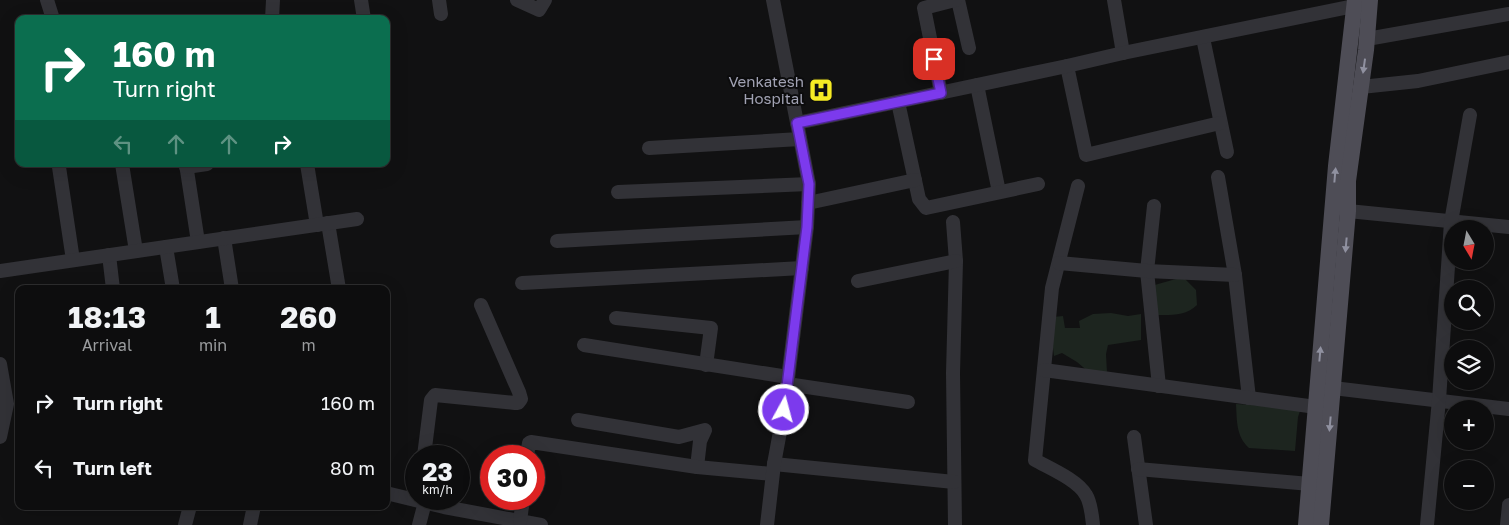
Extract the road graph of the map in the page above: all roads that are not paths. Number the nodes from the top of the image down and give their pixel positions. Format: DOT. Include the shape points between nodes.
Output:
graph roads {
  1 [pos="47,0"];
  2 [pos="273,0"];
  3 [pos="361,0"];
  4 [pos="439,0"];
  5 [pos="517,0"];
  6 [pos="545,0"];
  7 [pos="773,0"];
  8 [pos="957,0"];
  9 [pos="1114,0"];
  10 [pos="1363,2"];
  11 [pos="441,14"];
  12 [pos="1509,14"];
  13 [pos="52,15"];
  14 [pos="272,15"];
  15 [pos="363,15"];
  16 [pos="1203,38"];
  17 [pos="1367,40"];
  18 [pos="969,48"];
  19 [pos="1123,53"];
  20 [pos="1509,62"];
  21 [pos="1067,66"];
  22 [pos="977,85"];
  23 [pos="1361,87"];
  24 [pos="941,93"];
  25 [pos="898,102"];
  26 [pos="1470,115"];
  27 [pos="797,123"];
  28 [pos="1220,123"];
  29 [pos="800,139"];
  30 [pos="649,148"];
  31 [pos="1227,152"];
  32 [pos="59,167"];
  33 [pos="122,167"];
  34 [pos="186,167"];
  35 [pos="307,167"];
  36 [pos="1218,176"];
  37 [pos="915,180"];
  38 [pos="809,184"];
  39 [pos="1038,184"];
  40 [pos="1078,186"];
  41 [pos="618,192"];
  42 [pos="999,192"];
  43 [pos="808,203"];
  44 [pos="1154,206"];
  45 [pos="1348,211"];
  46 [pos="357,219"];
  47 [pos="1451,220"];
  48 [pos="1444,221"];
  49 [pos="953,222"];
  50 [pos="322,224"];
  51 [pos="1494,226"];
  52 [pos="807,227"];
  53 [pos="1509,227"];
  54 [pos="224,238"];
  55 [pos="557,241"];
  56 [pos="198,242"];
  57 [pos="166,247"];
  58 [pos="136,251"];
  59 [pos="109,255"];
  60 [pos="73,260"];
  61 [pos="956,261"];
  62 [pos="1058,263"];
  63 [pos="802,268"];
  64 [pos="1448,270"];
  65 [pos="0,271"];
  66 [pos="1147,272"];
  67 [pos="1235,274"];
  68 [pos="858,281"];
  69 [pos="522,283"];
  70 [pos="113,285"];
  71 [pos="172,285"];
  72 [pos="231,285"];
  73 [pos="338,285"];
  74 [pos="481,305"];
  75 [pos="616,318"];
  76 [pos="584,345"];
  77 [pos="0,364"];
  78 [pos="706,365"];
  79 [pos="1044,370"];
  80 [pos="788,381"];
  81 [pos="1158,386"];
  82 [pos="1333,388"];
  83 [pos="1249,398"];
  84 [pos="1439,400"];
  85 [pos="908,402"];
  86 [pos="13,405"];
  87 [pos="1316,407"];
  88 [pos="1509,409"];
  89 [pos="578,420"];
  90 [pos="0,437"];
  91 [pos="1134,438"];
  92 [pos="426,445"];
  93 [pos="528,445"];
  94 [pos="697,467"];
  95 [pos="773,469"];
  96 [pos="1138,469"];
  97 [pos="954,482"];
  98 [pos="1310,484"];
  99 [pos="390,494"];
  100 [pos="405,497"];
  101 [pos="1509,505"];
  102 [pos="189,510"];
  103 [pos="253,510"];
  104 [pos="420,510"];
  105 [pos="465,510"];
  106 [pos="522,510"];
  107 [pos="520,521"];
  108 [pos="185,525"];
  109 [pos="250,525"];
  110 [pos="419,525"];
  111 [pos="538,525"];
  112 [pos="767,525"];
  113 [pos="955,525"];
  114 [pos="1093,525"];
  115 [pos="1146,525"];
  116 [pos="1306,525"];
  117 [pos="1322,525"];
  118 [pos="1427,525"];
  119 [pos="1507,525"];
  1 -- 13 [label="street"];
  2 -- 14 [label="street"];
  3 -- 15 [label="street"];
  4 -- 11 [label="street"];
  5 -- 6 [label="street" via="539,10"];
  7 -- 27 [label="street"];
  8 -- 18 [label="street"];
  8 -- 24 [label="street" via="924,8"];
  9 -- 19 [label="street"];
  10 -- 16 [label="street"];
  10 -- 17 [label="main road"];
  87 -- 10 [label="main road, one-way" via="1336,166"];
  12 -- 17 [label="street"];
  16 -- 19 [label="street"];
  16 -- 28 [label="street"];
  17 -- 23 [label="main road, one-way"];
  19 -- 21 [label="street"];
  20 -- 23 [label="street" via="1418,81"];
  21 -- 22 [label="street"];
  21 -- 28 [label="street" via="1086,155"];
  22 -- 24 [label="street"];
  22 -- 42 [label="street"];
  23 -- 45 [label="main road" via="1348,181"];
  24 -- 25 [label="street"];
  25 -- 27 [label="street"];
  25 -- 37 [label="street"];
  26 -- 47 [label="street"];
  27 -- 29 [label="street"];
  28 -- 31 [label="street"];
  29 -- 30 [label="street"];
  29 -- 38 [label="street"];
  32 -- 60 [label="street"];
  33 -- 58 [label="street"];
  34 -- 56 [label="street"];
  35 -- 50 [label="street"];
  36 -- 67 [label="street"];
  37 -- 42 [label="street" via="919,199 926,208"];
  37 -- 43 [label="street"];
  38 -- 41 [label="street"];
  38 -- 43 [label="street"];
  39 -- 42 [label="street"];
  40 -- 62 [label="street"];
  43 -- 52 [label="street"];
  44 -- 66 [label="street"];
  45 -- 48 [label="street"];
  45 -- 82 [label="main road, one-way"];
  46 -- 50 [label="street"];
  49 -- 61 [label="street"];
  50 -- 54 [label="street"];
  50 -- 73 [label="street"];
  51 -- 53 [label="street"];
  52 -- 55 [label="street"];
  52 -- 63 [label="street"];
  54 -- 56 [label="street"];
  54 -- 72 [label="street"];
  56 -- 57 [label="street"];
  57 -- 58 [label="street"];
  57 -- 71 [label="street"];
  58 -- 59 [label="street"];
  59 -- 60 [label="street"];
  59 -- 70 [label="street"];
  60 -- 65 [label="street"];
  61 -- 68 [label="street"];
  61 -- 97 [label="street"];
  62 -- 66 [label="street"];
  62 -- 79 [label="street" via="1052,288"];
  63 -- 69 [label="street"];
  63 -- 80 [label="street"];
  64 -- 84 [label="street"];
  66 -- 67 [label="street"];
  66 -- 81 [label="street"];
  67 -- 83 [label="street"];
  74 -- 92 [label="street" via="521,399 515,403 435,395"];
  75 -- 78 [label="street" via="711,328"];
  76 -- 78 [label="street"];
  77 -- 86 [label="street"];
  78 -- 80 [label="street"];
  79 -- 81 [label="street"];
  79 -- 114 [label="street" via="1035,460 1073,482 1086,494"];
  80 -- 85 [label="street"];
  80 -- 95 [label="street"];
  81 -- 83 [label="street"];
  82 -- 84 [label="street"];
  82 -- 117 [label="main road, one-way"];
  83 -- 87 [label="street"];
  84 -- 88 [label="street"];
  84 -- 118 [label="street"];
  86 -- 90 [label="street"];
  87 -- 98 [label="main road"];
  89 -- 94 [label="street" via="679,438 705,430 700,441"];
  91 -- 96 [label="street"];
  93 -- 94 [label="street" via="531,442"];
  94 -- 95 [label="street"];
  95 -- 97 [label="street"];
  95 -- 112 [label="street"];
  96 -- 98 [label="street"];
  96 -- 115 [label="street"];
  97 -- 113 [label="street"];
  98 -- 116 [label="main road"];
  99 -- 100 [label="street"];
  101 -- 119 [label="street"];
  102 -- 108 [label="street"];
  103 -- 109 [label="street"];
  104 -- 110 [label="street"];
  105 -- 107 [label="street"];
  106 -- 107 [label="street"];
  107 -- 111 [label="street"];
}
